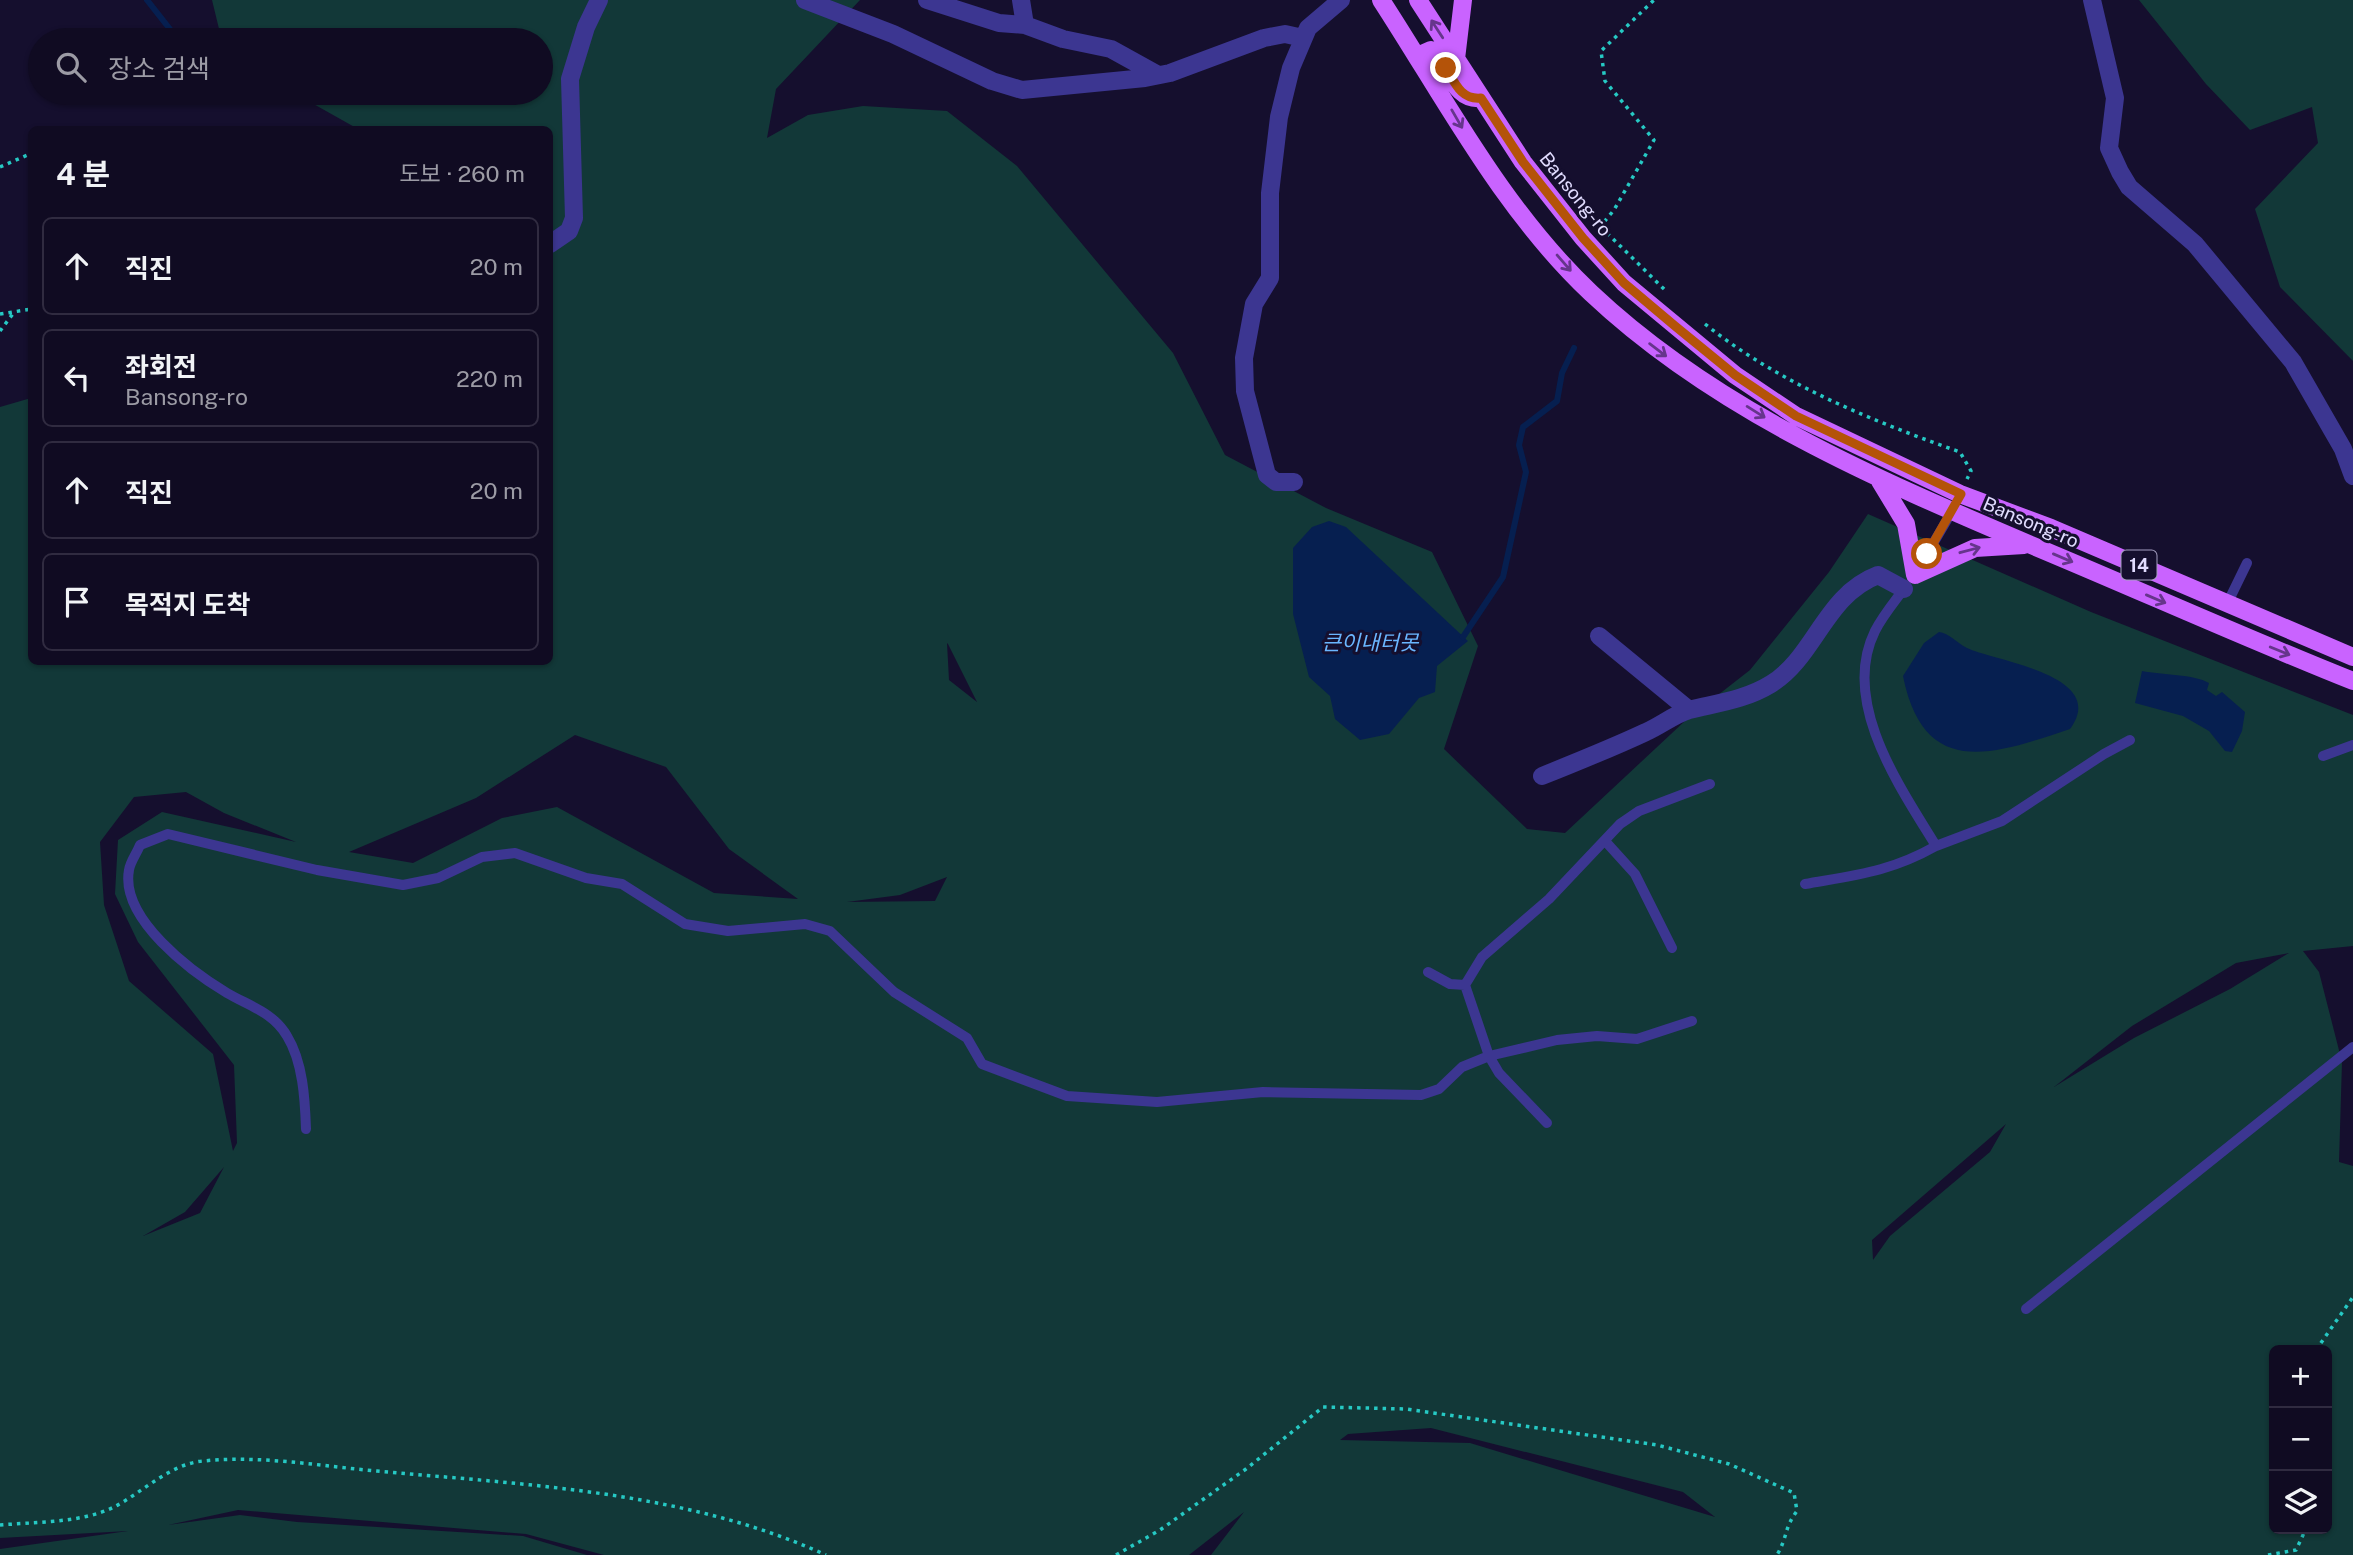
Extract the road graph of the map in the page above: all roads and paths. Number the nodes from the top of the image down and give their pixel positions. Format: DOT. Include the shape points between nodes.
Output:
graph roads {
  1 [pos="599,0"];
  2 [pos="805,0"];
  3 [pos="927,0"];
  4 [pos="1021,0"];
  5 [pos="1341,0"];
  6 [pos="1381,0"];
  7 [pos="1418,0"];
  8 [pos="1463,0"];
  9 [pos="1654,0"];
  10 [pos="2092,0"];
  11 [pos="1025,25"];
  12 [pos="1303,38"];
  13 [pos="1456,59"];
  14 [pos="1420,61"];
  15 [pos="1158,75"];
  16 [pos="1481,98"];
  17 [pos="28,155"];
  18 [pos="1,166"];
  19 [pos="553,242"];
  20 [pos="1676,300"];
  21 [pos="28,309"];
  22 [pos="15,311"];
  23 [pos="0,314"];
  24 [pos="1697,317"];
  25 [pos="0,331"];
  26 [pos="2353,476"];
  27 [pos="1880,481"];
  28 [pos="1294,482"];
  29 [pos="1961,494"];
  30 [pos="1952,512"];
  31 [pos="2031,545"];
  32 [pos="2247,563"];
  33 [pos="1909,582"];
  34 [pos="2228,602"];
  35 [pos="1599,636"];
  36 [pos="2353,656"];
  37 [pos="2353,681"];
  38 [pos="1689,710"];
  39 [pos="2130,740"];
  40 [pos="2353,745"];
  41 [pos="2323,756"];
  42 [pos="1542,776"];
  43 [pos="1710,784"];
  44 [pos="1606,842"];
  45 [pos="1936,846"];
  46 [pos="1805,884"];
  47 [pos="1672,948"];
  48 [pos="1428,972"];
  49 [pos="1465,985"];
  50 [pos="1692,1021"];
  51 [pos="2353,1047"];
  52 [pos="1489,1056"];
  53 [pos="1547,1123"];
  54 [pos="306,1129"];
  55 [pos="2353,1297"];
  56 [pos="2026,1310"];
  57 [pos="2319,1345"];
  58 [pos="0,1525"];
  59 [pos="2303,1534"];
  60 [pos="826,1555"];
  61 [pos="1116,1555"];
  62 [pos="1777,1555"];
  63 [pos="2268,1555"];
  1 -- 19 [label="street" via="570,79 575,218 569,231"];
  2 -- 15 [label="street" via="1022,90"];
  3 -- 11 [label="street" via="999,23"];
  4 -- 11 [label="street"];
  5 -- 12 [label="street" via="1313,22"];
  6 -- 14 [label="main road, Bansong-ro / 14"];
  13 -- 7 [label="main road, Bansong-ro / 14, one-way"];
  8 -- 13 [label="main road"];
  9 -- 20 [label="path" via="1601,51 1605,81 1654,141 1601,227"];
  10 -- 26 [label="street" via="2115,98 2109,148 2120,172 2129,187 2195,244 2293,362 2343,449"];
  11 -- 15 [label="street" via="1111,49"];
  12 -- 15 [label="street" via="1285,34 1264,38"];
  12 -- 28 [label="street" via="1291,68 1274,150 1270,278 1254,304 1244,358 1245,391 1266,475 1276,482"];
  13 -- 16 [label="main road, Bansong-ro / 14"];
  14 -- 16 [label="main road" via="1422,54 1431,50 1461,93"];
  14 -- 27 [label="main road, Bansong-ro / 14, one-way" via="1501,189 1590,292 1668,357 1792,435"];
  16 -- 29 [label="main road, Bansong-ro / 14" via="1523,162 1583,238 1624,283 1675,326 1735,375 1796,416"];
  17 -- 18 [label="path"];
  21 -- 22 [label="path"];
  22 -- 23 [label="path"];
  22 -- 25 [label="path"];
  24 -- 29 [label="path" via="1758,364 1887,426 1960,452 1971,471"];
  27 -- 30 [label="main road, Bansong-ro / 14"];
  27 -- 33 [label="main road" via="1906,524"];
  29 -- 30 [label="lane"];
  29 -- 34 [label="main road, Bansong-ro / 14"];
  30 -- 31 [label="main road, Bansong-ro / 14"];
  30 -- 33 [label="lane"];
  33 -- 31 [label="main road, one-way" via="1975,548"];
  31 -- 37 [label="main road, Bansong-ro / 14, one-way"];
  32 -- 34 [label="lane"];
  33 -- 38 [label="street" via="1878,575 1863,581 1772,683 1746,696"];
  33 -- 45 [label="lane" via="1875,631 1866,661 1864,693 1874,729"];
  34 -- 36 [label="main road, Bansong-ro / 14"];
  35 -- 38 [label="street"];
  38 -- 42 [label="street"];
  39 -- 45 [label="lane" via="2002,821"];
  40 -- 41 [label="lane"];
  43 -- 44 [label="lane" via="1639,811 1620,824"];
  44 -- 47 [label="lane" via="1634,874"];
  44 -- 49 [label="lane" via="1482,957"];
  45 -- 46 [label="lane" via="1876,873"];
  48 -- 49 [label="lane" via="1450,984"];
  49 -- 52 [label="lane"];
  50 -- 52 [label="lane" via="1637,1039 1557,1040"];
  51 -- 56 [label="lane"];
  52 -- 53 [label="lane" via="1499,1073"];
  52 -- 54 [label="lane" via="1462,1067 1439,1089 1421,1095 1263,1092 1157,1102 1067,1096 982,1064 967,1038 894,992 830,931 805,924 728,931 685,924 622,884 586,878 515,853 482,857 438,878 403,885 317,870 167,834 140,845 129,869 136,906 187,968 269,1014 288,1037 305,1093"];
  55 -- 57 [label="path"];
  58 -- 60 [label="path" via="93,1514 174,1470 201,1461 303,1462 534,1484 656,1503 775,1532"];
  59 -- 63 [label="path" via="2295,1550"];
  61 -- 62 [label="path" via="1247,1469 1323,1407 1406,1409 1657,1445 1729,1464 1794,1493 1797,1511 1786,1526 1786,1539"];
}
